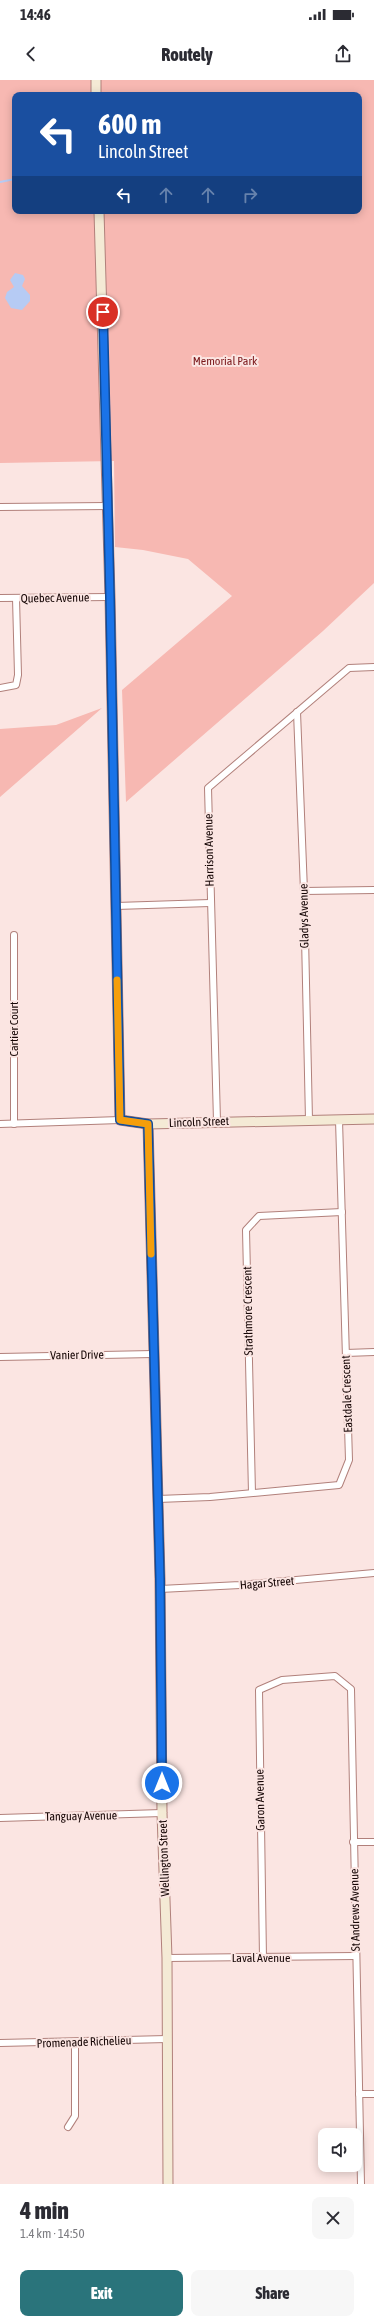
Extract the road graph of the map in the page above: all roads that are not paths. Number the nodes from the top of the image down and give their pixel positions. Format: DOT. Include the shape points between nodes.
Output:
graph roads {
  1 [pos="96,80"];
  2 [pos="96,92"];
  3 [pos="99,214"];
  4 [pos="108,506"];
  5 [pos="0,507"];
  6 [pos="110,597"];
  7 [pos="0,598"];
  8 [pos="16,598"];
  9 [pos="374,667"];
  10 [pos="0,688"];
  11 [pos="297,712"];
  12 [pos="374,890"];
  13 [pos="304,891"];
  14 [pos="210,903"];
  15 [pos="116,906"];
  16 [pos="14,935"];
  17 [pos="374,1119"];
  18 [pos="120,1120"];
  19 [pos="309,1120"];
  20 [pos="339,1120"];
  21 [pos="217,1121"];
  22 [pos="0,1124"];
  23 [pos="14,1124"];
  24 [pos="148,1124"];
  25 [pos="342,1212"];
  26 [pos="374,1352"];
  27 [pos="346,1353"];
  28 [pos="154,1354"];
  29 [pos="0,1356"];
  30 [pos="252,1494"];
  31 [pos="158,1499"];
  32 [pos="374,1573"];
  33 [pos="160,1589"];
  34 [pos="304,1678"];
  35 [pos="162,1813"];
  36 [pos="0,1818"];
  37 [pos="353,1842"];
  38 [pos="374,1842"];
  39 [pos="356,1956"];
  40 [pos="167,1958"];
  41 [pos="263,1958"];
  42 [pos="167,2039"];
  43 [pos="75,2042"];
  44 [pos="0,2043"];
  45 [pos="359,2094"];
  46 [pos="374,2094"];
  47 [pos="68,2127"];
  48 [pos="168,2184"];
  49 [pos="360,2184"];
  1 -- 2 [label="main road"];
  3 -- 4 [label="main road"];
  4 -- 5 [label="street"];
  4 -- 6 [label="main road"];
  6 -- 8 [label="street, Quebec Avenue"];
  6 -- 15 [label="main road"];
  7 -- 8 [label="street, Quebec Avenue"];
  8 -- 10 [label="street" via="18,675 16,685"];
  9 -- 11 [label="street, Harrison Avenue" via="349,668"];
  11 -- 13 [label="street, Gladys Avenue"];
  11 -- 14 [label="street, Harrison Avenue" via="208,788"];
  12 -- 13 [label="street"];
  13 -- 19 [label="street, Gladys Avenue"];
  14 -- 15 [label="street"];
  14 -- 21 [label="street, Harrison Avenue"];
  15 -- 18 [label="main road"];
  16 -- 23 [label="street, Cartier Court"];
  17 -- 20 [label="main road, Lincoln Street"];
  18 -- 23 [label="street, Lincoln Street"];
  18 -- 24 [label="main road, Lincoln Street"];
  19 -- 20 [label="main road, Lincoln Street"];
  19 -- 21 [label="main road, Lincoln Street"];
  20 -- 25 [label="street, Eastdale Crescent"];
  21 -- 24 [label="main road, Lincoln Street"];
  22 -- 23 [label="street, Lincoln Street"];
  24 -- 28 [label="main road, Wellington Street"];
  25 -- 27 [label="street, Eastdale Crescent"];
  25 -- 30 [label="street, Strathmore Crescent" via="259,1216 246,1230"];
  26 -- 27 [label="street"];
  27 -- 30 [label="street, Eastdale Crescent" via="349,1460 339,1485"];
  28 -- 29 [label="street, Vanier Drive"];
  28 -- 31 [label="main road, Wellington Street"];
  30 -- 31 [label="street, Eastdale Crescent"];
  31 -- 33 [label="main road, Wellington Street"];
  32 -- 33 [label="street, Hagar Street"];
  33 -- 35 [label="main road, Wellington Street"];
  34 -- 37 [label="street, St Andrews Avenue" via="335,1676 350,1689"];
  34 -- 41 [label="street, Garon Avenue" via="282,1680 258,1690"];
  35 -- 36 [label="street, Tanguay Avenue"];
  35 -- 40 [label="main road, Wellington Street"];
  37 -- 38 [label="street"];
  37 -- 39 [label="street, St Andrews Avenue"];
  39 -- 41 [label="street, Laval Avenue"];
  39 -- 45 [label="street, St Andrews Avenue"];
  40 -- 41 [label="street, Laval Avenue"];
  40 -- 42 [label="main road, Wellington Street"];
  42 -- 43 [label="street, Promenade Richelieu"];
  42 -- 48 [label="main road, Wellington Street"];
  43 -- 44 [label="street, Promenade Richelieu"];
  43 -- 47 [label="street" via="75,2116"];
  45 -- 46 [label="street"];
  45 -- 49 [label="street, St Andrews Avenue"];
}
